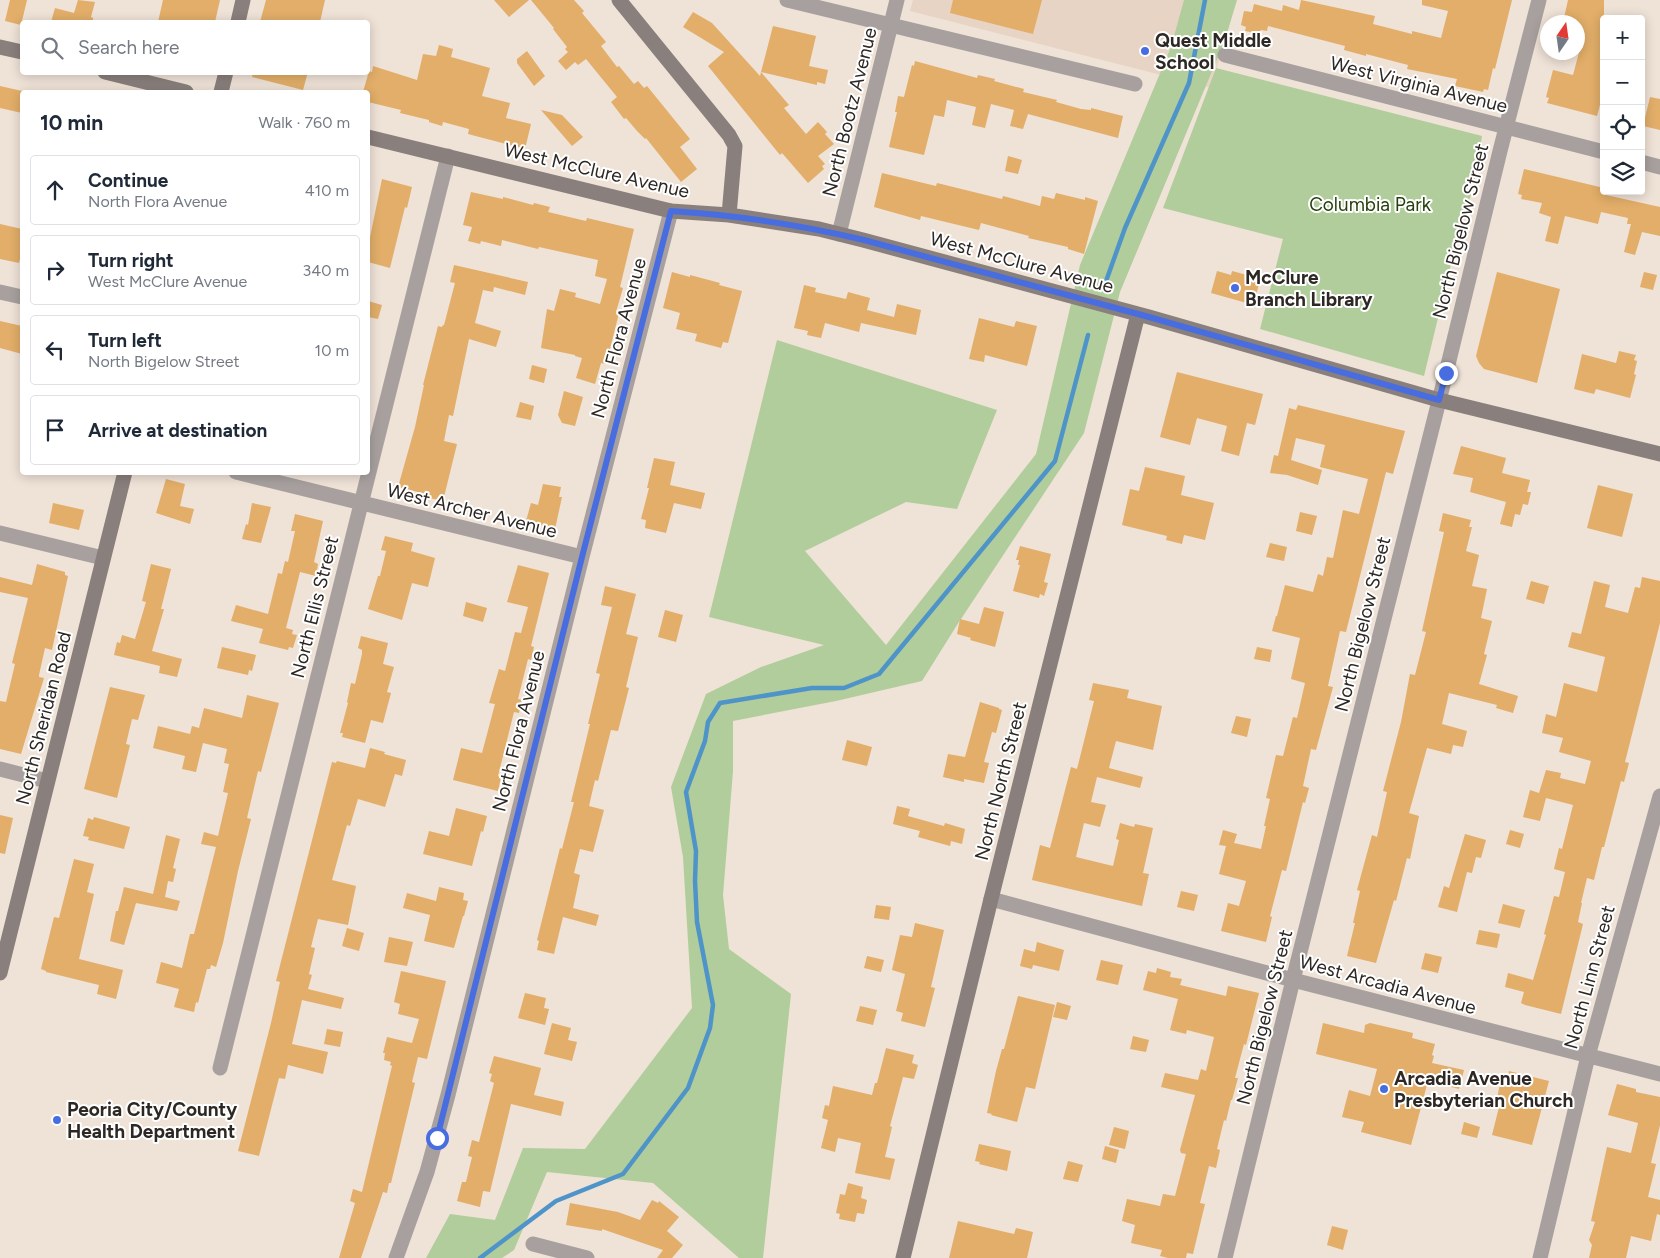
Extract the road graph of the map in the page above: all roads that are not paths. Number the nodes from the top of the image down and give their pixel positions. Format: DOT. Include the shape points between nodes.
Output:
graph roads {
  1 [pos="243,0"];
  2 [pos="619,0"];
  3 [pos="787,0"];
  4 [pos="897,0"];
  5 [pos="1539,0"];
  6 [pos="238,20"];
  7 [pos="891,26"];
  8 [pos="0,47"];
  9 [pos="20,52"];
  10 [pos="1225,55"];
  11 [pos="117,75"];
  12 [pos="225,75"];
  13 [pos="1135,84"];
  14 [pos="178,90"];
  15 [pos="222,90"];
  16 [pos="1506,126"];
  17 [pos="370,137"];
  18 [pos="1600,151"];
  19 [pos="448,156"];
  20 [pos="1645,163"];
  21 [pos="1660,167"];
  22 [pos="671,211"];
  23 [pos="729,215"];
  24 [pos="839,234"];
  25 [pos="0,292"];
  26 [pos="20,297"];
  27 [pos="1138,314"];
  28 [pos="1439,400"];
  29 [pos="1660,454"];
  30 [pos="370,464"];
  31 [pos="124,475"];
  32 [pos="248,475"];
  33 [pos="367,475"];
  34 [pos="360,503"];
  35 [pos="0,533"];
  36 [pos="582,557"];
  37 [pos="103,558"];
  38 [pos="0,769"];
  39 [pos="47,780"];
  40 [pos="1660,796"];
  41 [pos="991,899"];
  42 [pos="0,973"];
  43 [pos="1293,980"];
  44 [pos="1588,1056"];
  45 [pos="220,1068"];
  46 [pos="1660,1074"];
  47 [pos="533,1244"];
  48 [pos="396,1258"];
  49 [pos="587,1258"];
  50 [pos="903,1258"];
  51 [pos="1225,1258"];
  52 [pos="1540,1258"];
  1 -- 6 [label="street"];
  2 -- 23 [label="street" via="735,146"];
  3 -- 7 [label="street"];
  4 -- 7 [label="street, North Bootz Avenue"];
  5 -- 16 [label="street, North Bigelow Street"];
  7 -- 13 [label="street"];
  7 -- 24 [label="street, North Bootz Avenue"];
  8 -- 9 [label="street"];
  10 -- 16 [label="street, West Virginia Avenue"];
  11 -- 14 [label="street"];
  12 -- 15 [label="street"];
  16 -- 18 [label="street, West Virginia Avenue"];
  16 -- 28 [label="street, North Bigelow Street"];
  17 -- 19 [label="street, West McClure Avenue"];
  19 -- 22 [label="street, West McClure Avenue"];
  19 -- 30 [label="street, North Ellis Street"];
  20 -- 21 [label="street"];
  22 -- 23 [label="street, West McClure Avenue"];
  22 -- 36 [label="street, North Flora Avenue"];
  23 -- 24 [label="street, West McClure Avenue"];
  24 -- 27 [label="street, West McClure Avenue"];
  25 -- 26 [label="street"];
  27 -- 28 [label="street, West McClure Avenue"];
  27 -- 41 [label="street, North North Street"];
  28 -- 29 [label="street, West McClure Avenue"];
  28 -- 43 [label="street, North Bigelow Street"];
  31 -- 37 [label="street, North Sheridan Road"];
  32 -- 34 [label="street, West Archer Avenue"];
  33 -- 34 [label="street, North Ellis Street"];
  34 -- 36 [label="street, West Archer Avenue"];
  34 -- 45 [label="street, North Ellis Street"];
  35 -- 37 [label="street"];
  36 -- 48 [label="street, North Flora Avenue" via="437,1138"];
  37 -- 39 [label="street, North Sheridan Road"];
  38 -- 39 [label="street"];
  39 -- 42 [label="street, North Sheridan Road"];
  40 -- 44 [label="street, North Linn Street"];
  41 -- 43 [label="street, West Arcadia Avenue"];
  41 -- 50 [label="street, North North Street"];
  43 -- 44 [label="street, West Arcadia Avenue"];
  43 -- 51 [label="street, North Bigelow Street"];
  44 -- 46 [label="street, West Arcadia Avenue"];
  44 -- 52 [label="street, North Linn Street"];
  47 -- 49 [label="street"];
}
